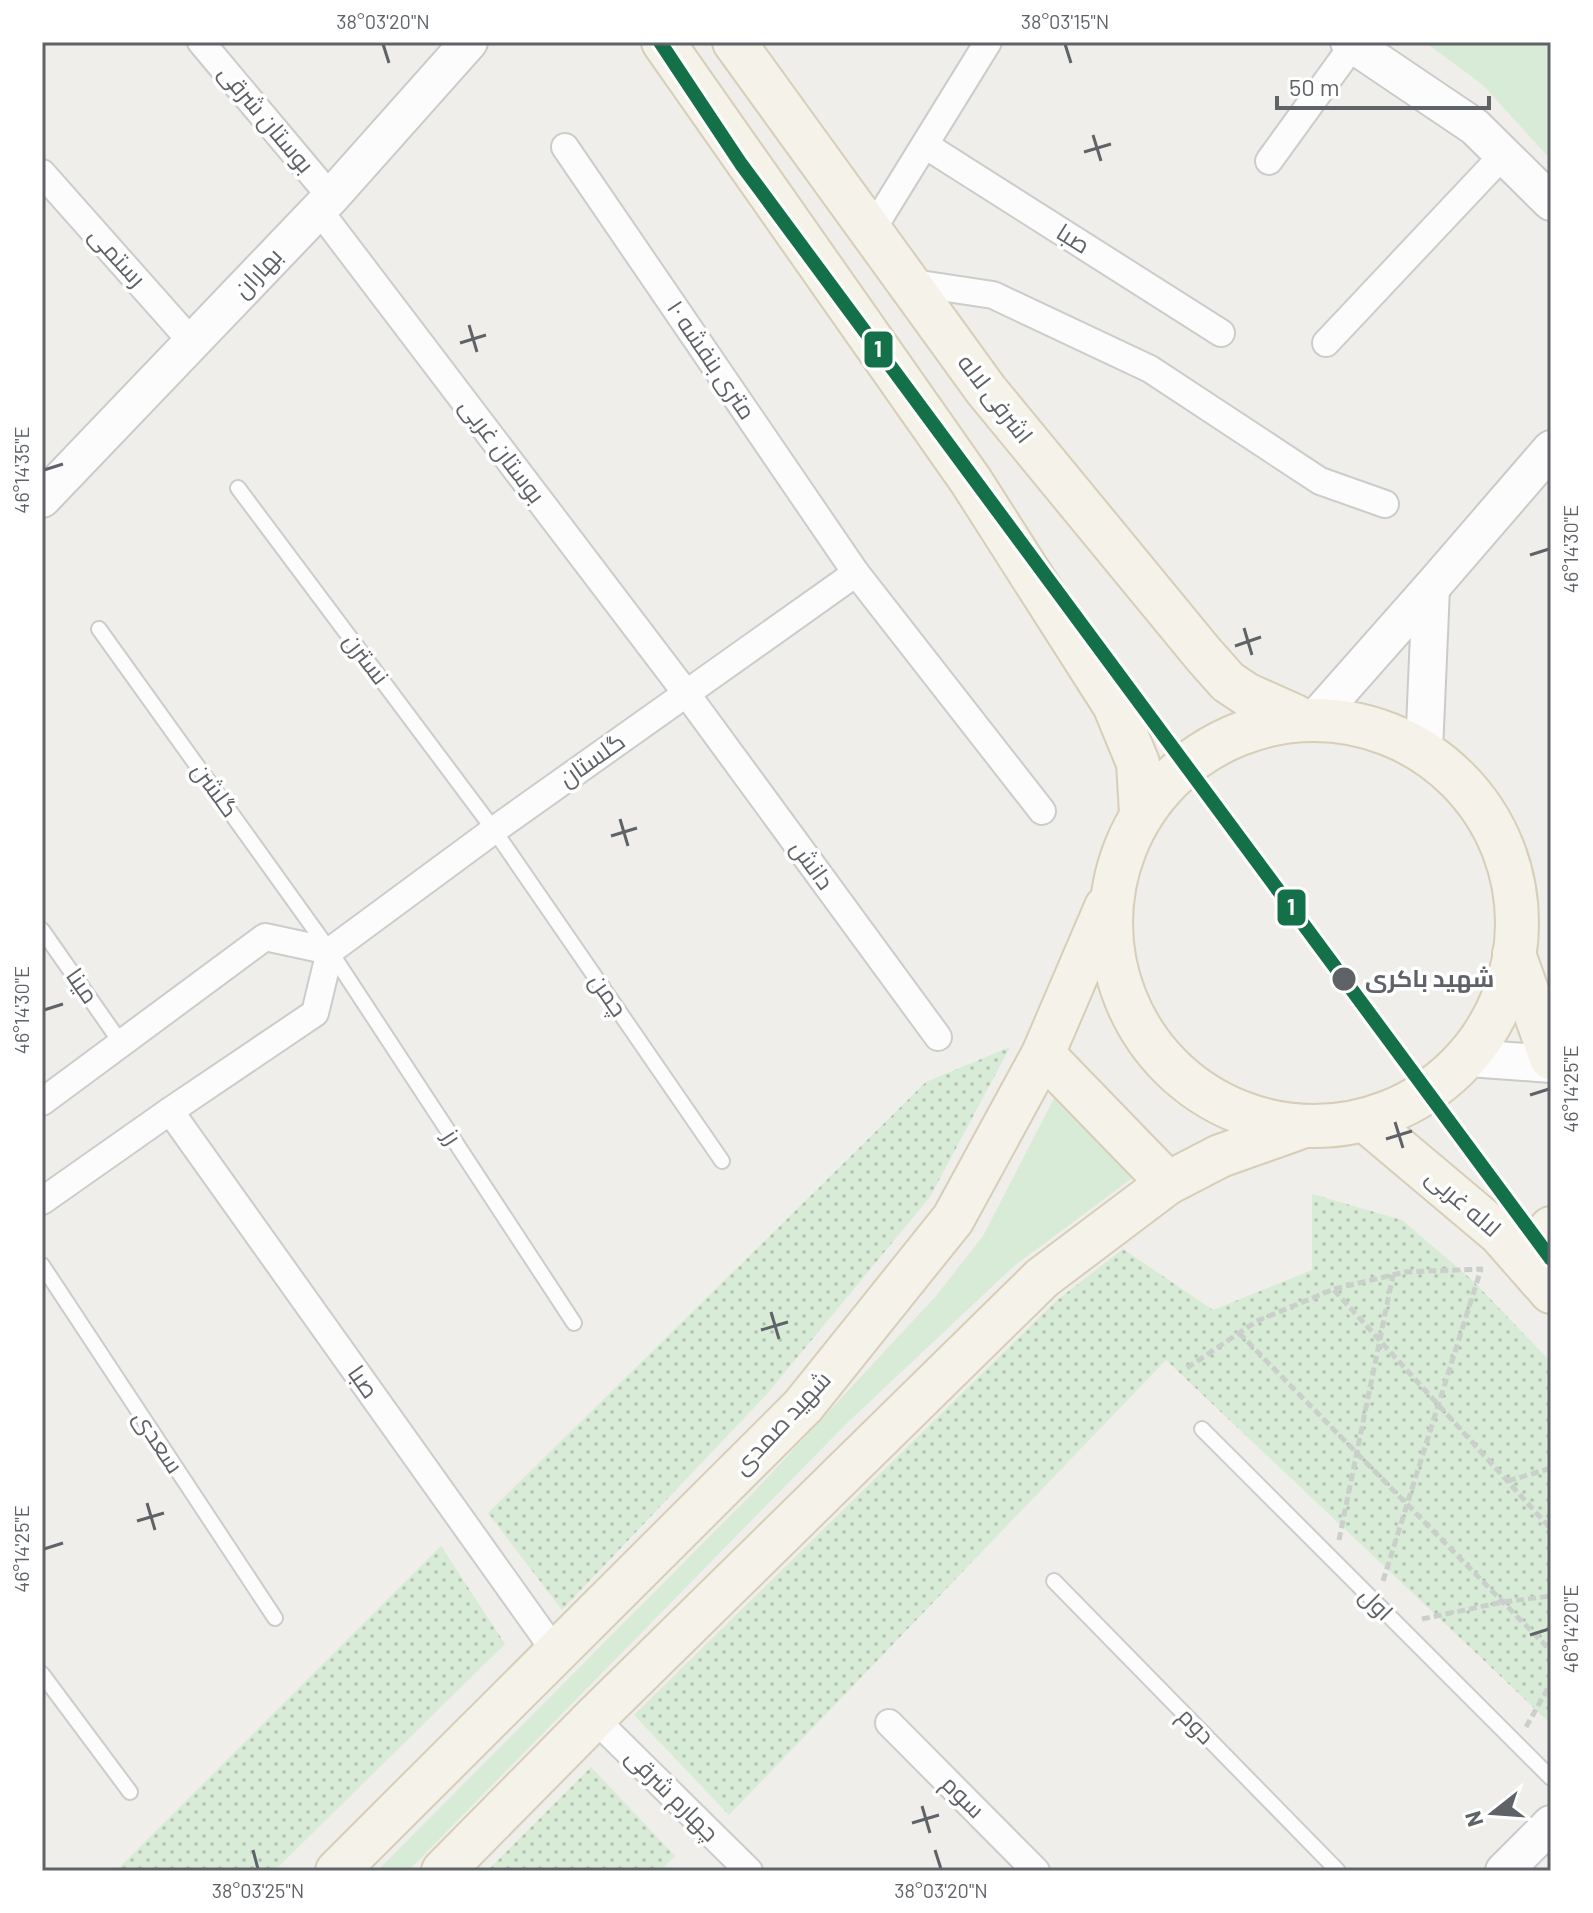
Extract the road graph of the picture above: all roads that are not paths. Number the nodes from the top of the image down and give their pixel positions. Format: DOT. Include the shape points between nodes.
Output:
graph roads {
  1 [pos="201,42"];
  2 [pos="663,42"];
  3 [pos="734,42"];
  4 [pos="988,42"];
  5 [pos="1351,43"];
  6 [pos="458,46"];
  7 [pos="925,145"];
  8 [pos="565,147"];
  9 [pos="1504,154"];
  10 [pos="1269,161"];
  11 [pos="42,173"];
  12 [pos="1551,202"];
  13 [pos="324,203"];
  14 [pos="872,230"];
  15 [pos="907,282"];
  16 [pos="1221,333"];
  17 [pos="192,342"];
  18 [pos="1326,343"];
  19 [pos="1551,449"];
  20 [pos="238,488"];
  21 [pos="42,499"];
  22 [pos="1385,504"];
  23 [pos="856,573"];
  24 [pos="1431,588"];
  25 [pos="99,629"];
  26 [pos="686,693"];
  27 [pos="1306,717"];
  28 [pos="1424,751"];
  29 [pos="1042,811"];
  30 [pos="1141,813"];
  31 [pos="494,830"];
  32 [pos="1113,891"];
  33 [pos="42,930"];
  34 [pos="330,951"];
  35 [pos="1514,953"];
  36 [pos="938,1037"];
  37 [pos="121,1043"];
  38 [pos="1043,1054"];
  39 [pos="1469,1058"];
  40 [pos="1551,1061"];
  41 [pos="42,1102"];
  42 [pos="170,1111"];
  43 [pos="1367,1122"];
  44 [pos="1299,1128"];
  45 [pos="722,1161"];
  46 [pos="1168,1183"];
  47 [pos="42,1201"];
  48 [pos="1551,1228"];
  49 [pos="42,1265"];
  50 [pos="1539,1278"];
  51 [pos="574,1323"];
  52 [pos="1202,1429"];
  53 [pos="1054,1581"];
  54 [pos="275,1618"];
  55 [pos="557,1654"];
  56 [pos="42,1674"];
  57 [pos="594,1718"];
  58 [pos="889,1723"];
  59 [pos="1551,1778"];
  60 [pos="130,1792"];
  61 [pos="1551,1824"];
  62 [pos="337,1871"];
  63 [pos="443,1871"];
  64 [pos="749,1871"];
  65 [pos="1036,1871"];
  66 [pos="1338,1871"];
  67 [pos="1504,1871"];
  1 -- 13 [label="street, بوستان شرقی"];
  2 -- 30 [label="main road" via="971,481 1114,705 1138,763"];
  3 -- 14 [label="main road, اشرفی لاله"];
  4 -- 7 [label="street"];
  5 -- 9 [label="main road" via="1475,127"];
  5 -- 10 [label="street"];
  6 -- 13 [label="main road, بهاران"];
  7 -- 14 [label="street"];
  7 -- 16 [label="street, صبا"];
  8 -- 23 [label="street, ۱۰ متری بنفشه"];
  9 -- 12 [label="main road"];
  9 -- 18 [label="street"];
  11 -- 17 [label="street, رستمی"];
  13 -- 17 [label="main road, بهاران"];
  13 -- 26 [label="street, بوستان غربی"];
  14 -- 15 [label="main road, اشرفی لاله"];
  15 -- 22 [label="street" via="993,295 1150,369 1320,481"];
  15 -- 27 [label="main road, اشرفی لاله" via="986,390 1220,673 1246,694"];
  17 -- 21 [label="main road, بهاران"];
  19 -- 24 [label="main road"];
  20 -- 31 [label="lane, نسترن"];
  23 -- 26 [label="street, گلستان"];
  23 -- 29 [label="street, ۱۰ متری بنفشه"];
  24 -- 27 [label="main road"];
  24 -- 28 [label="main road"];
  25 -- 34 [label="lane, گلشن"];
  26 -- 31 [label="street, گلستان"];
  26 -- 36 [label="street, دانش"];
  27 -- 28 [label="main road" via="1362,725"];
  27 -- 30 [label="main road" via="1230,737 1184,767"];
  28 -- 35 [label="main road" via="1474,796 1507,855 1518,922"];
  30 -- 32 [label="main road, شهید صمدی"];
  31 -- 34 [label="street, گلستان"];
  31 -- 45 [label="lane, چمن"];
  32 -- 38 [label="main road, شهید صمدی"];
  32 -- 44 [label="main road" via="1113,959 1136,1023 1178,1075 1234,1112"];
  33 -- 37 [label="lane, مینا"];
  34 -- 37 [label="street" via="265,937"];
  34 -- 42 [label="street" via="315,1013"];
  34 -- 51 [label="lane, رز"];
  35 -- 39 [label="main road" via="1508,988"];
  35 -- 40 [label="main road"];
  37 -- 41 [label="street"];
  38 -- 46 [label="main road"];
  38 -- 55 [label="main road, شهید صمدی" via="953,1219 813,1394"];
  39 -- 40 [label="main road"];
  39 -- 43 [label="main road" via="1428,1094"];
  42 -- 47 [label="street"];
  42 -- 55 [label="street, صبا"];
  43 -- 44 [label="main road"];
  43 -- 50 [label="main road, لاله غربی" via="1500,1234"];
  44 -- 46 [label="main road" via="1220,1156"];
  46 -- 57 [label="main road" via="1042,1278"];
  48 -- 50 [label="main road" via="1544,1236"];
  49 -- 54 [label="lane, سعدی"];
  52 -- 59 [label="lane, اول"];
  53 -- 66 [label="lane, دوم"];
  55 -- 62 [label="main road, شهید صمدی"];
  56 -- 60 [label="lane"];
  57 -- 63 [label="main road"];
  57 -- 64 [label="street, چهارم شرقی"];
  58 -- 65 [label="street, سوم"];
  61 -- 67 [label="main road"];
}
